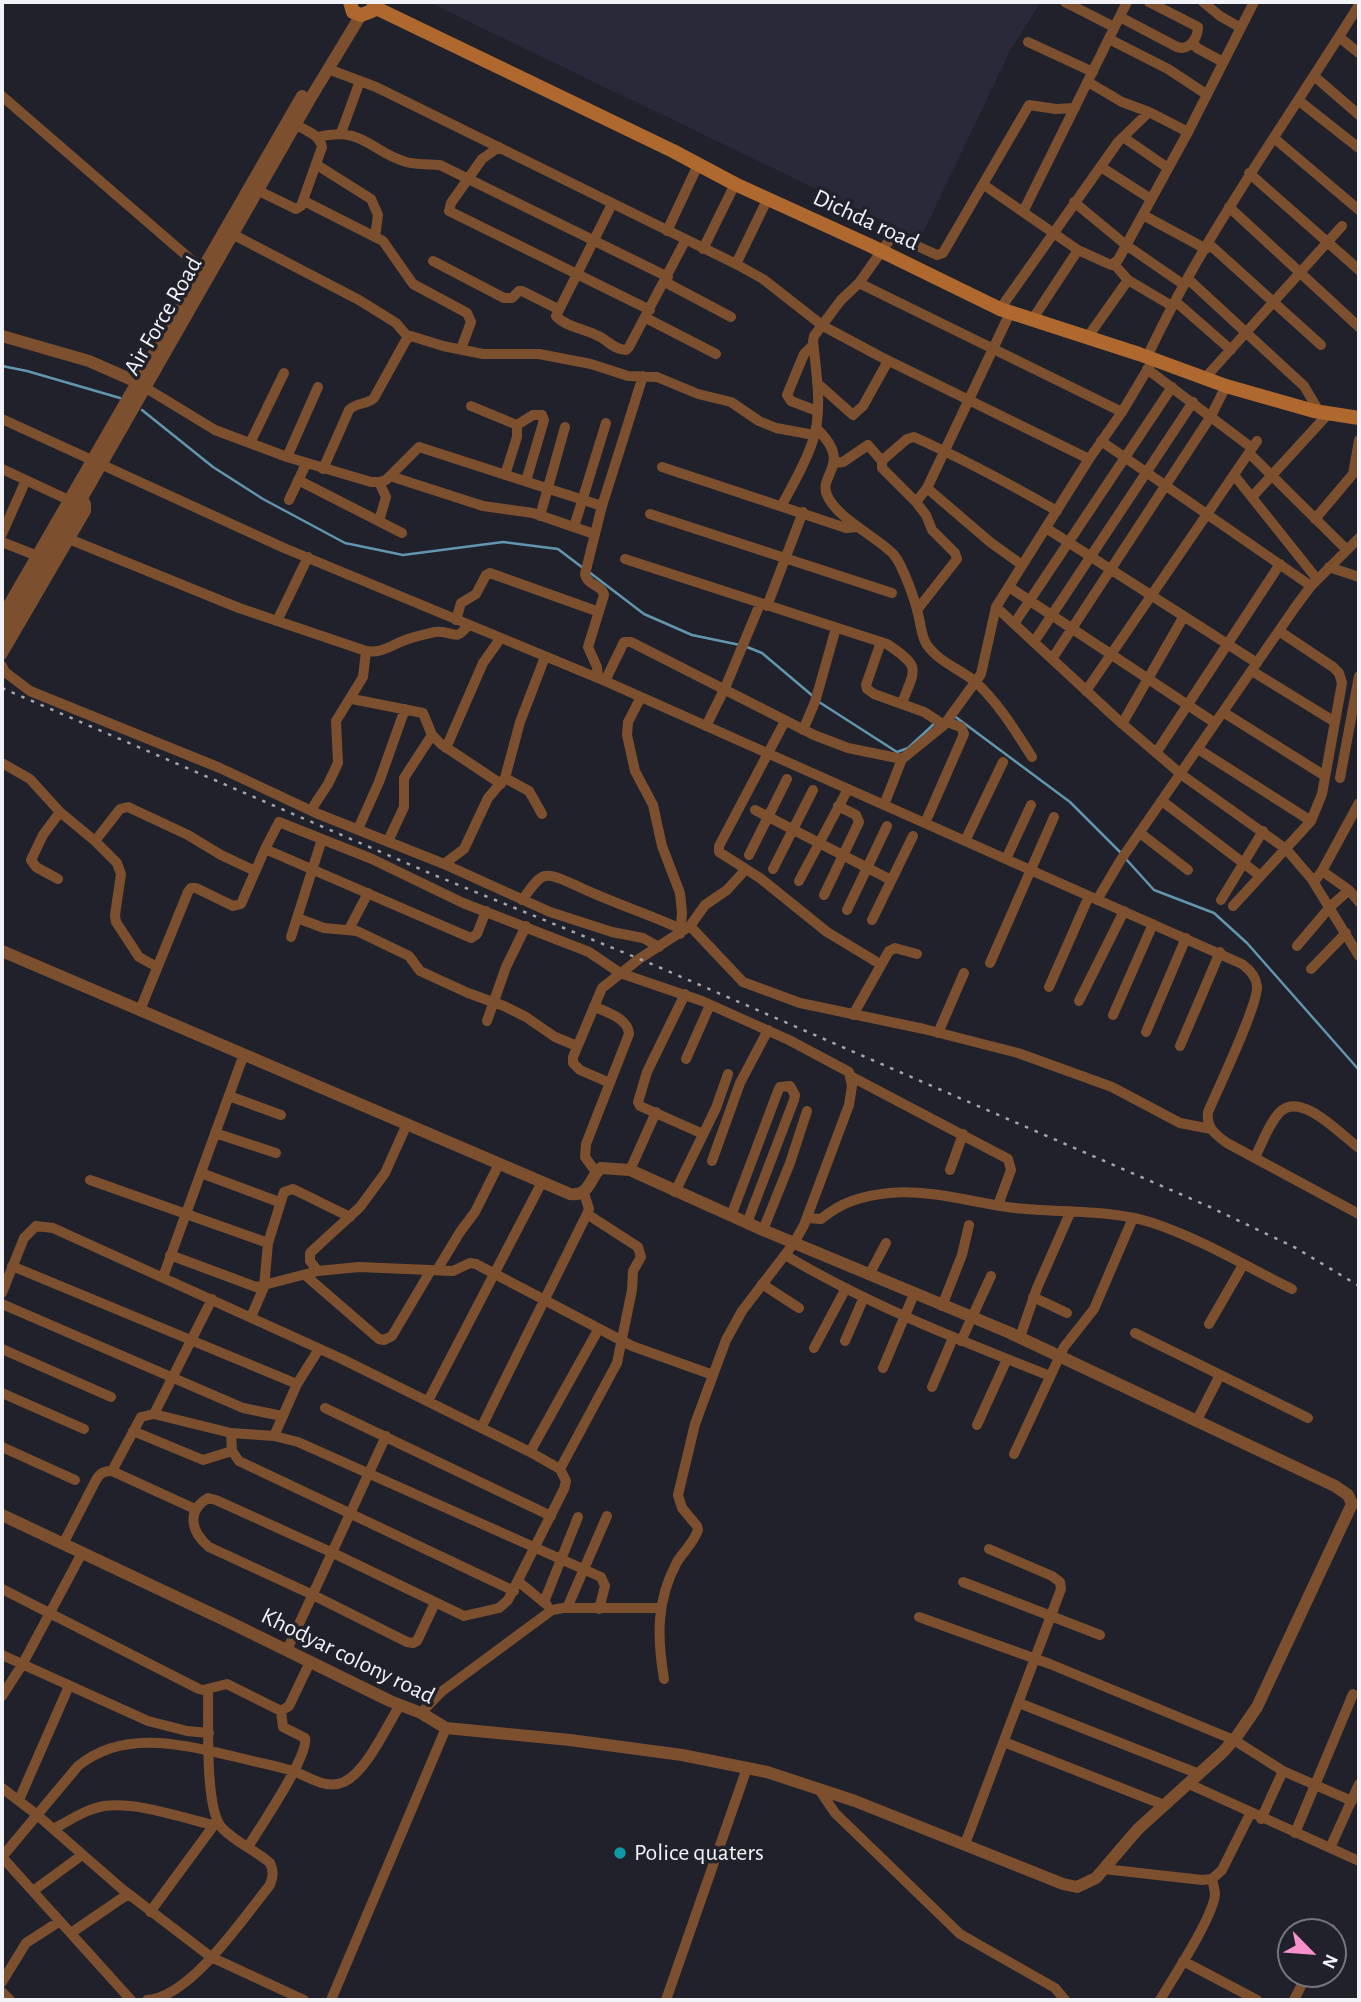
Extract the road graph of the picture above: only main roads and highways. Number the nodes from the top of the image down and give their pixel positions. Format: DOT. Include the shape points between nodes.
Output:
graph roads {
  1 [pos="375,4"];
  2 [pos="355,10"];
  3 [pos="1359,418"];
  1 -- 2 [label="main road" via="369,14"];
  1 -- 3 [label="main road, Dichda road" via="767,200 1005,311 1226,386"];
}
